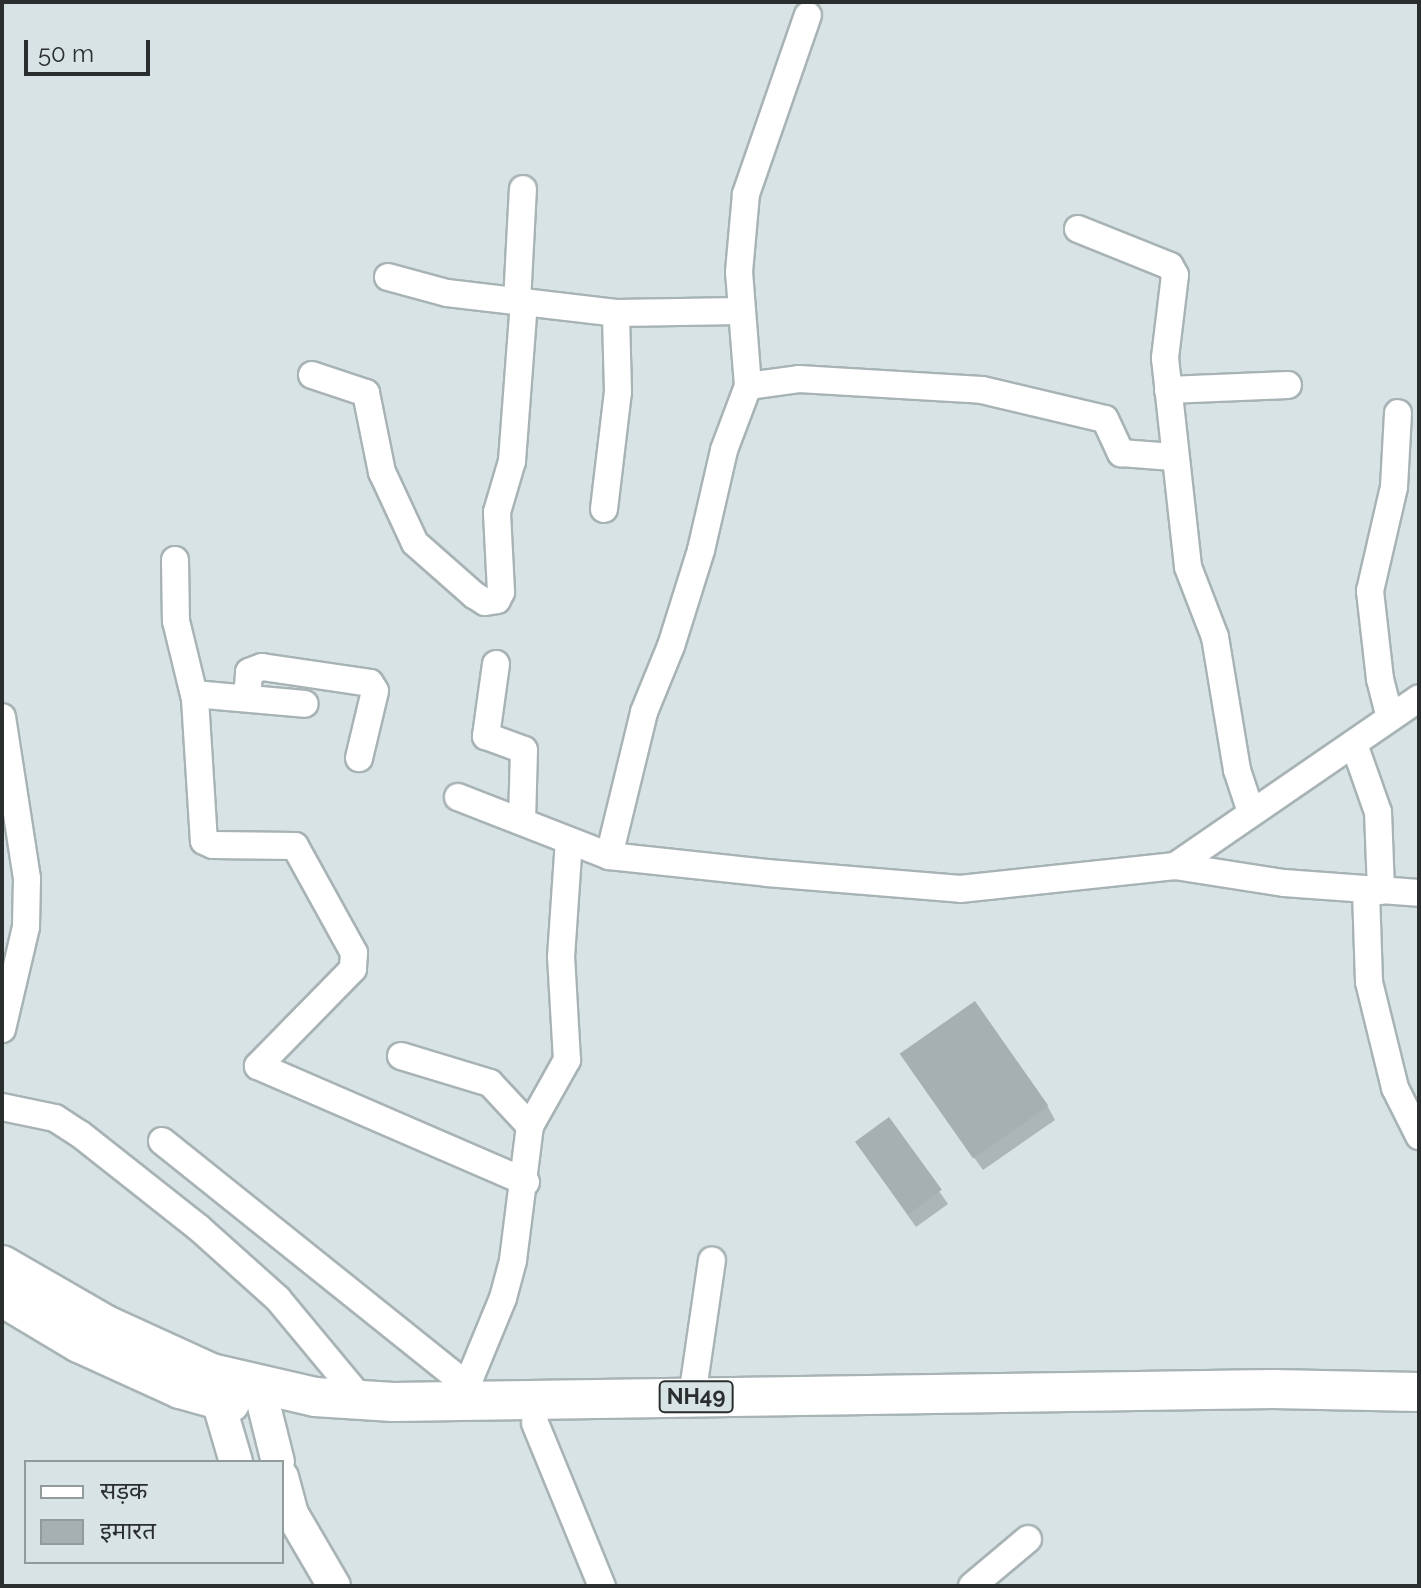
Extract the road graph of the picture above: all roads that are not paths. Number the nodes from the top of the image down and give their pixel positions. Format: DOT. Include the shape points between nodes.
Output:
graph roads {
  1 [pos="808,15"];
  2 [pos="523,189"];
  3 [pos="1078,229"];
  4 [pos="388,277"];
  5 [pos="520,302"];
  6 [pos="742,311"];
  7 [pos="616,313"];
  8 [pos="312,375"];
  9 [pos="1288,385"];
  10 [pos="748,386"];
  11 [pos="1168,390"];
  12 [pos="1398,413"];
  13 [pos="1173,457"];
  14 [pos="604,509"];
  15 [pos="175,560"];
  16 [pos="496,664"];
  17 [pos="194,694"];
  18 [pos="247,697"];
  19 [pos="1419,698"];
  20 [pos="305,704"];
  21 [pos="2,717"];
  22 [pos="1390,718"];
  23 [pos="1354,744"];
  24 [pos="359,758"];
  25 [pos="458,797"];
  26 [pos="1251,812"];
  27 [pos="522,821"];
  28 [pos="569,841"];
  29 [pos="14,852"];
  30 [pos="609,856"];
  31 [pos="1175,866"];
  32 [pos="1374,891"];
  33 [pos="1419,893"];
  34 [pos="14,923"];
  35 [pos="3,1017"];
  36 [pos="401,1056"];
  37 [pos="2,1107"];
  38 [pos="530,1126"];
  39 [pos="1419,1136"];
  40 [pos="162,1141"];
  41 [pos="526,1182"];
  42 [pos="712,1260"];
  43 [pos="2,1265"];
  44 [pos="2,1297"];
  45 [pos="213,1386"];
  46 [pos="463,1392"];
  47 [pos="1419,1392"];
  48 [pos="692,1397"];
  49 [pos="264,1399"];
  50 [pos="361,1399"];
  51 [pos="1419,1417"];
  52 [pos="535,1423"];
  53 [pos="235,1460"];
  54 [pos="278,1460"];
  55 [pos="284,1484"];
  56 [pos="1028,1539"];
  57 [pos="284,1540"];
  58 [pos="313,1586"];
  59 [pos="334,1586"];
  60 [pos="602,1586"];
  61 [pos="972,1586"];
  1 -- 6 [label="street" via="746,194 739,272"];
  2 -- 5 [label="street"];
  3 -- 11 [label="street" via="1170,266 1175,275 1166,348"];
  4 -- 5 [label="street" via="447,293"];
  5 -- 7 [label="street"];
  5 -- 8 [label="street" via="512,461 497,512 497,600 485,602 474,595 415,543 382,472 366,393"];
  6 -- 7 [label="street"];
  6 -- 10 [label="street"];
  7 -- 14 [label="street" via="618,392"];
  9 -- 11 [label="street"];
  10 -- 13 [label="street" via="799,379 982,390 1105,419 1121,453"];
  10 -- 30 [label="street" via="724,450 671,646 644,712"];
  11 -- 13 [label="street"];
  12 -- 22 [label="street" via="1394,487 1370,591"];
  13 -- 26 [label="street" via="1188,567 1215,637 1237,770"];
  15 -- 17 [label="street" via="176,621"];
  16 -- 27 [label="street" via="486,736 524,750"];
  17 -- 18 [label="street"];
  17 -- 41 [label="street" via="204,841 295,846 354,953 353,969 262,1057 261,1071"];
  18 -- 20 [label="street"];
  18 -- 24 [label="street" via="249,672 262,667 370,683 375,691"];
  19 -- 22 [label="street"];
  21 -- 29 [label="street"];
  22 -- 23 [label="street"];
  23 -- 26 [label="street"];
  23 -- 32 [label="street" via="1378,812"];
  25 -- 27 [label="street"];
  26 -- 31 [label="street"];
  27 -- 28 [label="street"];
  28 -- 30 [label="street"];
  28 -- 38 [label="street" via="561,957 567,1060"];
  29 -- 34 [label="street"];
  30 -- 31 [label="street" via="960,889"];
  31 -- 32 [label="street"];
  32 -- 33 [label="street"];
  32 -- 39 [label="street" via="1369,982 1395,1088"];
  34 -- 35 [label="street"];
  36 -- 38 [label="street" via="490,1083"];
  37 -- 50 [label="street" via="55,1118 199,1228 278,1299"];
  38 -- 41 [label="street"];
  40 -- 46 [label="street"];
  41 -- 46 [label="street" via="503,1298"];
  42 -- 48 [label="street"];
  43 -- 45 [label="highway, NH49"];
  44 -- 45 [label="highway, NH49" via="79,1343"];
  45 -- 49 [label="highway, NH49"];
  45 -- 53 [label="main road"];
  46 -- 48 [label="highway, NH49"];
  46 -- 50 [label="highway, NH49"];
  47 -- 48 [label="highway, NH49" via="1273,1389"];
  49 -- 50 [label="highway, NH49"];
  49 -- 52 [label="highway, NH49" via="338,1421"];
  49 -- 54 [label="main road"];
  51 -- 52 [label="highway, NH49" via="1025,1412"];
  52 -- 60 [label="street"];
  55 -- 59 [label="main road" via="292,1514"];
  56 -- 61 [label="street"];
  57 -- 58 [label="main road"];
}
